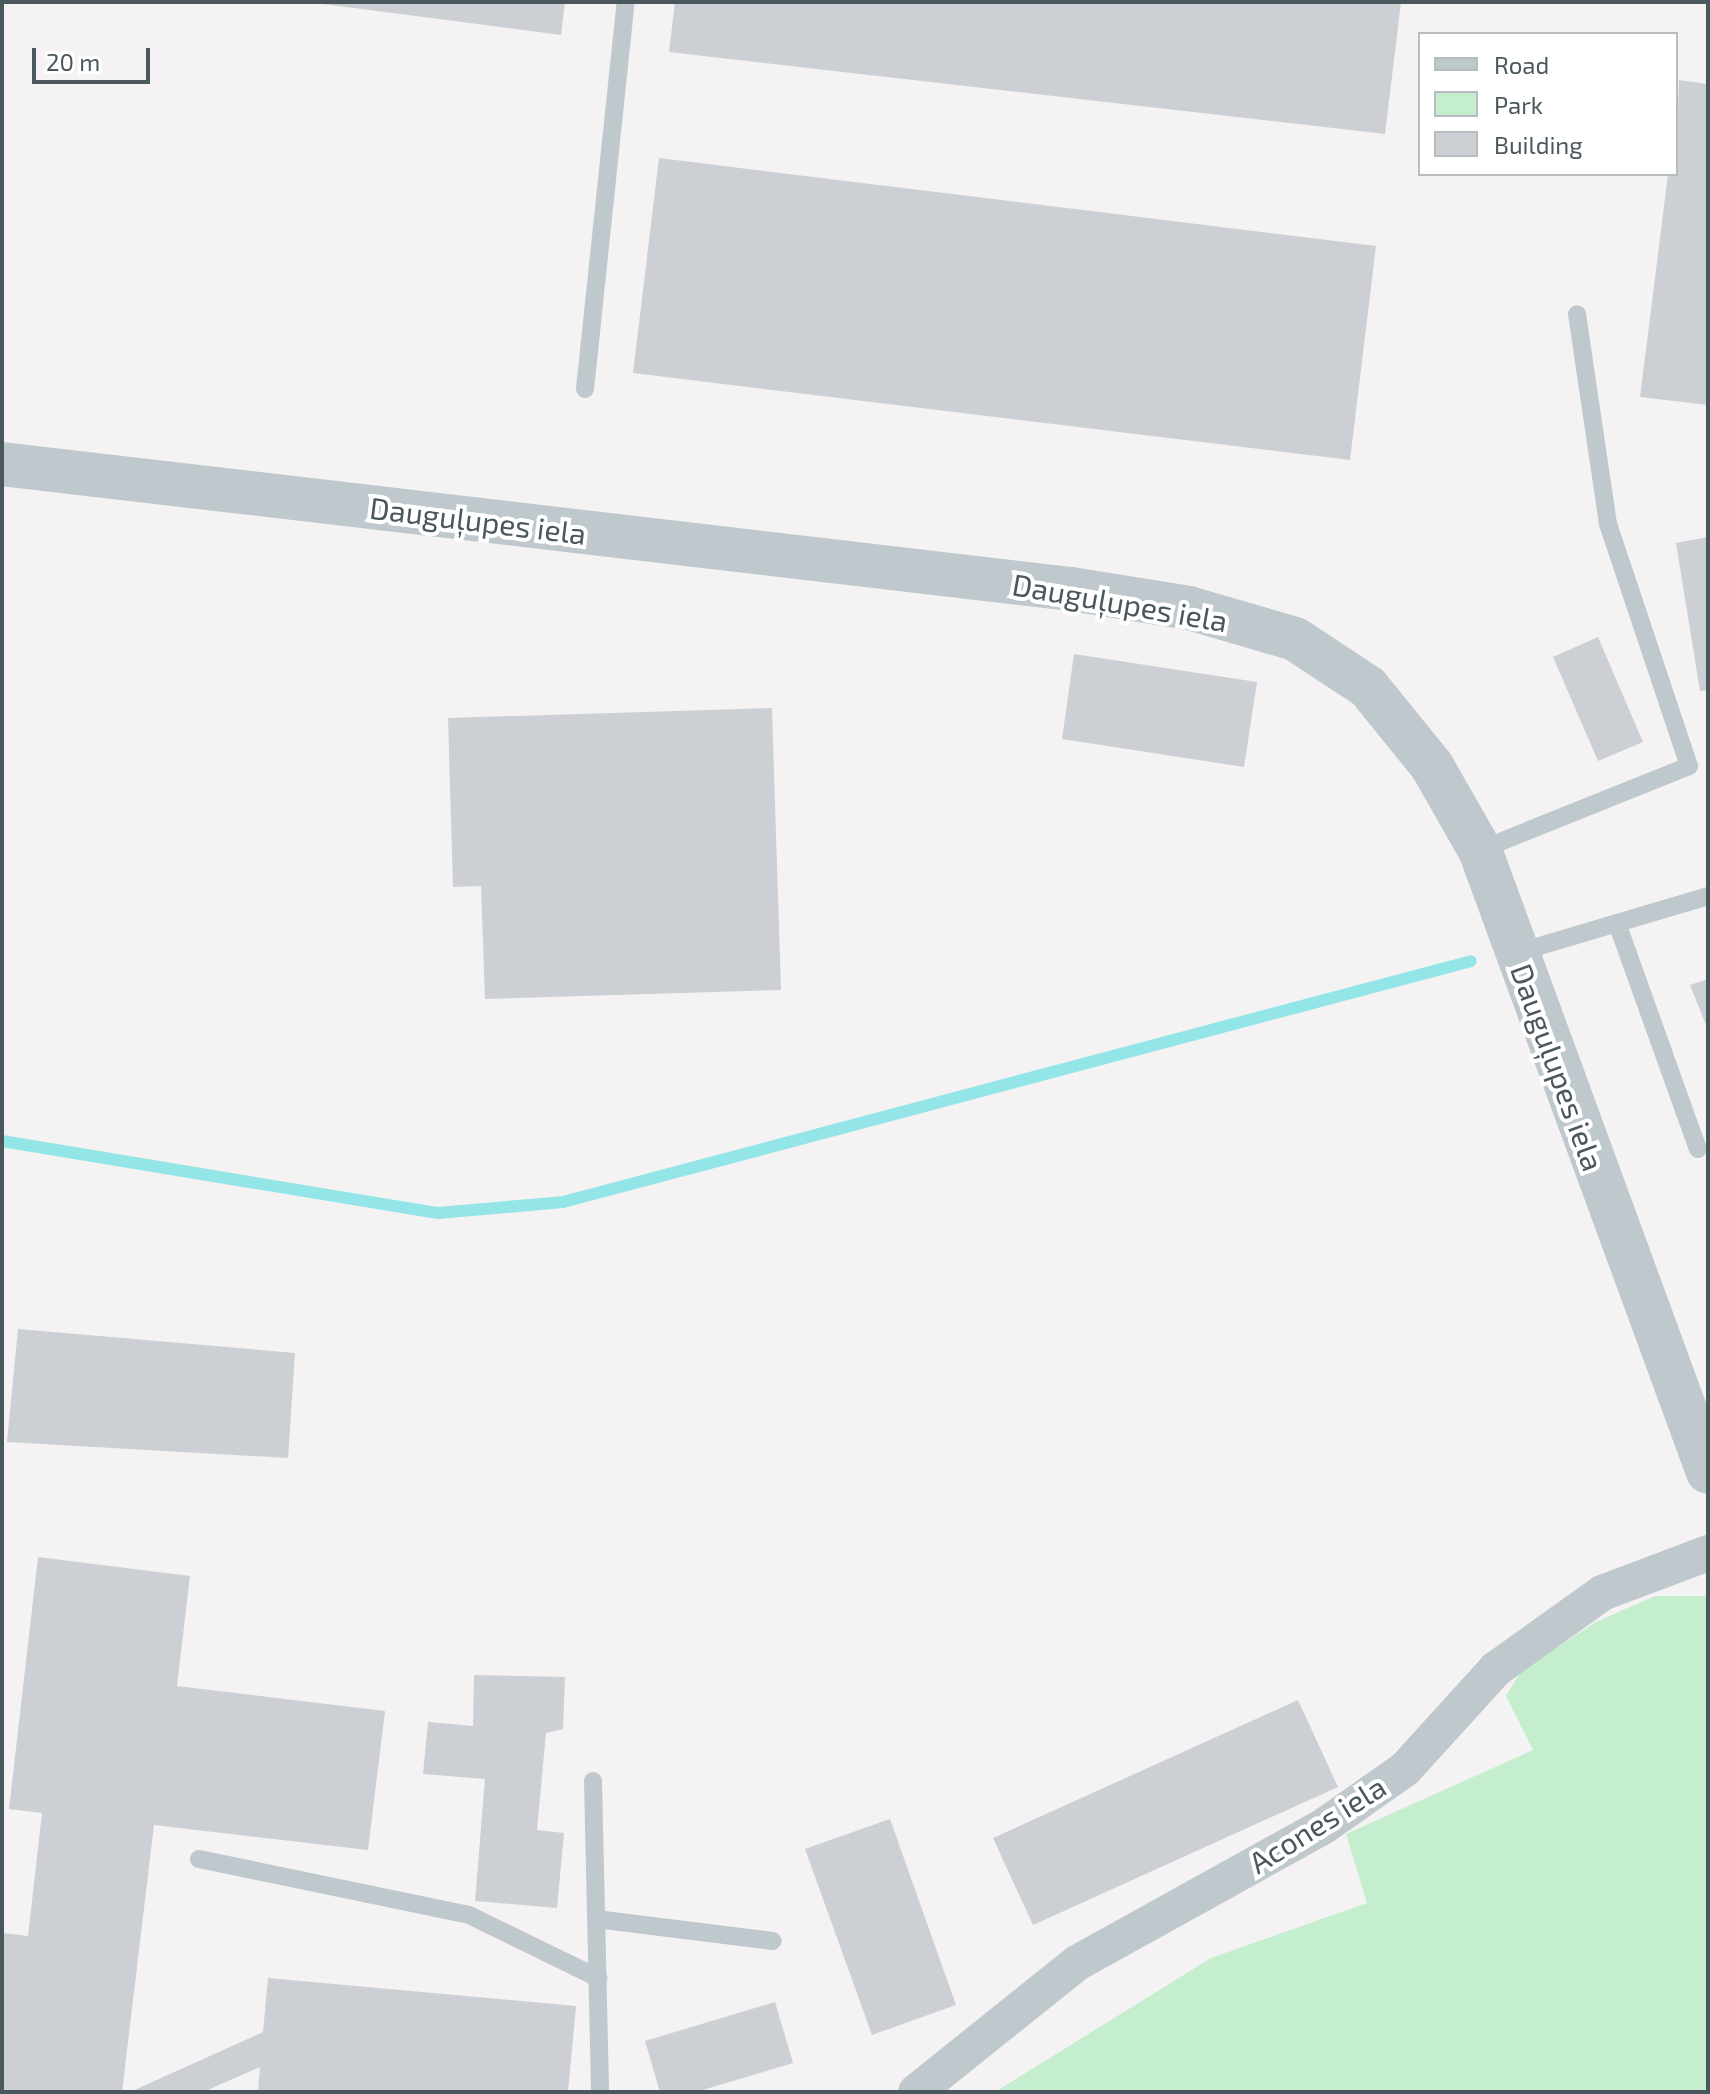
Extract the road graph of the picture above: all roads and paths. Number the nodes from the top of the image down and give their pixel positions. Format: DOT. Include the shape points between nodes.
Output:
graph roads {
  1 [pos="626,2"];
  2 [pos="1577,314"];
  3 [pos="585,389"];
  4 [pos="2,464"];
  5 [pos="1480,850"];
  6 [pos="1708,896"];
  7 [pos="1617,923"];
  8 [pos="1516,953"];
  9 [pos="1698,1149"];
  10 [pos="1708,1472"];
  11 [pos="1708,1553"];
  12 [pos="593,1781"];
  13 [pos="199,1859"];
  14 [pos="596,1919"];
  15 [pos="773,1941"];
  16 [pos="598,1978"];
  17 [pos="600,2092"];
  18 [pos="916,2092"];
  1 -- 3 [label="lane"];
  2 -- 5 [label="lane" via="1608,524 1689,766"];
  4 -- 5 [label="street, Dauguļupes iela" via="1071,589 1189,608 1295,639 1368,687 1432,766"];
  5 -- 8 [label="street, Dauguļupes iela"];
  6 -- 7 [label="lane"];
  7 -- 8 [label="lane"];
  7 -- 9 [label="lane"];
  8 -- 10 [label="street, Dauguļupes iela"];
  11 -- 18 [label="street, Acones iela" via="1602,1593 1496,1669 1405,1769 1324,1826 1077,1963"];
  12 -- 14 [label="lane"];
  13 -- 16 [label="lane" via="469,1915"];
  14 -- 15 [label="lane"];
  14 -- 16 [label="lane"];
  16 -- 17 [label="lane"];
}
